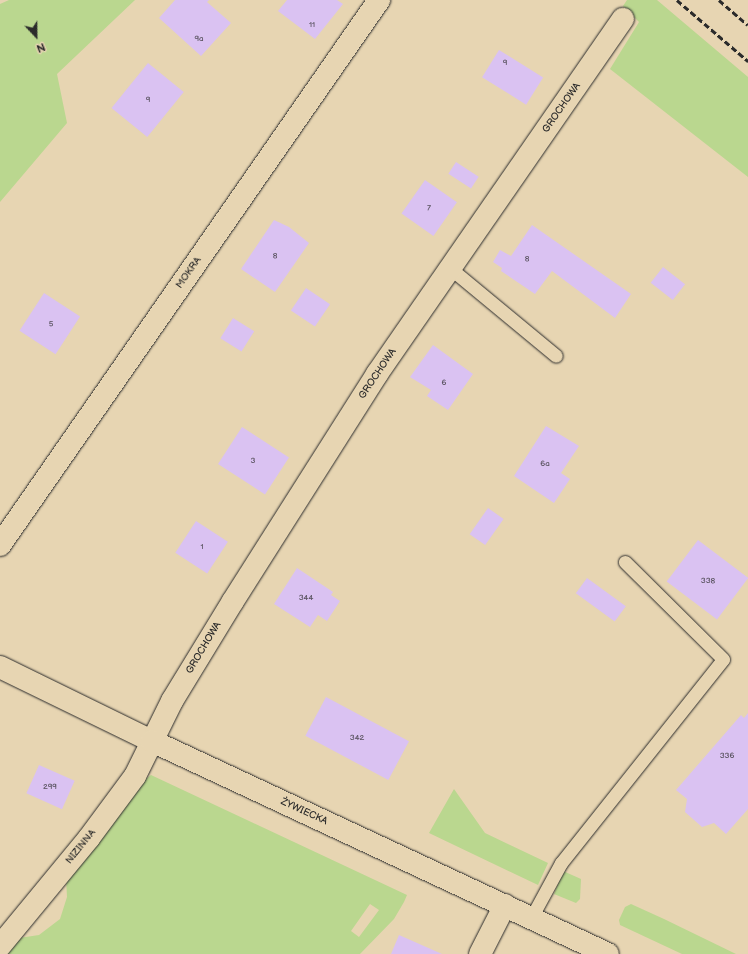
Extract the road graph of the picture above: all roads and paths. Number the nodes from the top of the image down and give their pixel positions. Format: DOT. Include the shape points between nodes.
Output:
graph roads {
  1 [pos="379,0"];
  2 [pos="623,19"];
  3 [pos="451,269"];
  4 [pos="556,356"];
  5 [pos="0,545"];
  6 [pos="625,562"];
  7 [pos="0,667"];
  8 [pos="152,741"];
  9 [pos="505,905"];
  10 [pos="531,918"];
  11 [pos="0,946"];
  12 [pos="480,954"];
  13 [pos="608,954"];
  1 -- 5 [label="street, MOKRA"];
  2 -- 3 [label="street, GROCHOWA"];
  3 -- 4 [label="lane"];
  3 -- 8 [label="street, GROCHOWA" via="377,374 233,600 172,701"];
  6 -- 10 [label="lane" via="723,659 561,863"];
  7 -- 8 [label="street, ŻYWIECKA"];
  8 -- 9 [label="street, ŻYWIECKA"];
  8 -- 11 [label="street, NIZINNA" via="135,776 89,838"];
  9 -- 10 [label="street, ŻYWIECKA"];
  9 -- 12 [label="street"];
  10 -- 13 [label="street, ŻYWIECKA"];
}
